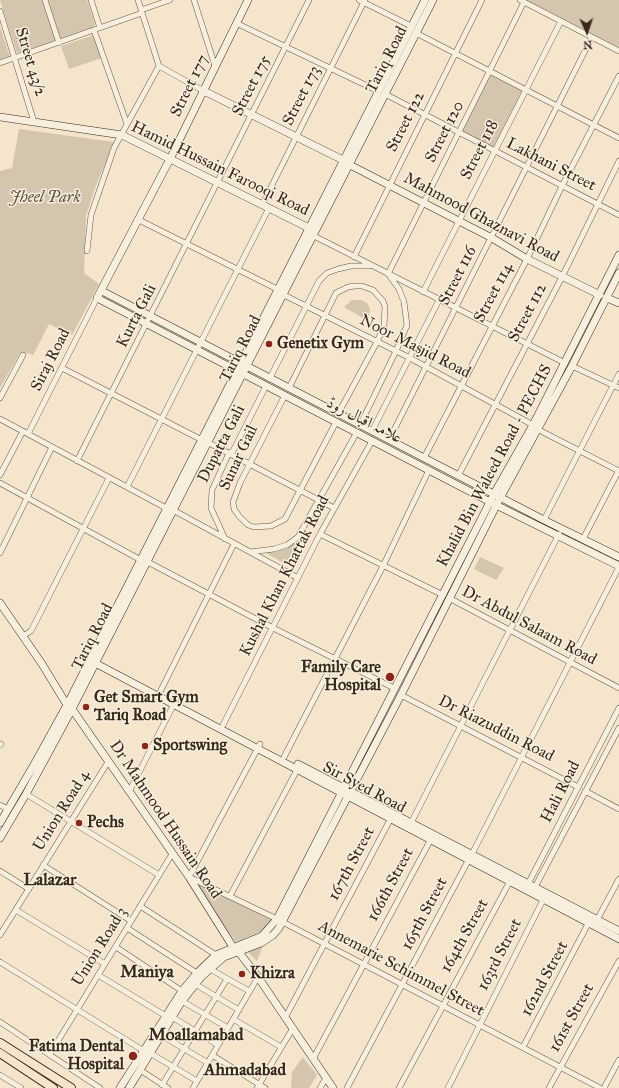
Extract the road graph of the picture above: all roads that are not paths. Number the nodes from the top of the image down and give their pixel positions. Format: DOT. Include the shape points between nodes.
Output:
graph roads {
  1 [pos="45,0"];
  2 [pos="91,0"];
  3 [pos="138,0"];
  4 [pos="170,0"];
  5 [pos="194,0"];
  6 [pos="248,0"];
  7 [pos="309,0"];
  8 [pos="425,0"];
  9 [pos="433,0"];
  10 [pos="482,0"];
  11 [pos="363,1"];
  12 [pos="522,1"];
  13 [pos="0,11"];
  14 [pos="142,12"];
  15 [pos="560,21"];
  16 [pos="236,23"];
  17 [pos="411,26"];
  18 [pos="97,29"];
  19 [pos="416,33"];
  20 [pos="592,37"];
  21 [pos="59,43"];
  22 [pos="286,47"];
  23 [pos="619,51"];
  24 [pos="455,54"];
  25 [pos="16,57"];
  26 [pos="0,63"];
  27 [pos="159,66"];
  28 [pos="214,66"];
  29 [pos="331,68"];
  30 [pos="490,72"];
  31 [pos="619,76"];
  32 [pos="526,89"];
  33 [pos="202,90"];
  34 [pos="378,91"];
  35 [pos="386,94"];
  36 [pos="557,106"];
  37 [pos="252,115"];
  38 [pos="424,115"];
  39 [pos="0,117"];
  40 [pos="34,122"];
  41 [pos="127,124"];
  42 [pos="594,125"];
  43 [pos="460,133"];
  44 [pos="122,135"];
  45 [pos="296,137"];
  46 [pos="619,138"];
  47 [pos="494,151"];
  48 [pos="170,159"];
  49 [pos="343,160"];
  50 [pos="619,161"];
  51 [pos="350,165"];
  52 [pos="527,168"];
  53 [pos="218,183"];
  54 [pos="389,185"];
  55 [pos="562,186"];
  56 [pos="424,203"];
  57 [pos="597,204"];
  58 [pos="262,205"];
  59 [pos="269,208"];
  60 [pos="619,215"];
  61 [pos="137,219"];
  62 [pos="458,220"];
  63 [pos="309,228"];
  64 [pos="314,236"];
  65 [pos="492,238"];
  66 [pos="187,244"];
  67 [pos="87,251"];
  68 [pos="619,255"];
  69 [pos="354,257"];
  70 [pos="527,259"];
  71 [pos="374,267"];
  72 [pos="238,270"];
  73 [pos="619,273"];
  74 [pos="388,274"];
  75 [pos="562,277"];
  76 [pos="277,289"];
  77 [pos="102,291"];
  78 [pos="423,292"];
  79 [pos="284,295"];
  80 [pos="604,296"];
  81 [pos="97,298"];
  82 [pos="439,300"];
  83 [pos="619,303"];
  84 [pos="305,305"];
  85 [pos="456,309"];
  86 [pos="151,316"];
  87 [pos="325,316"];
  88 [pos="147,324"];
  89 [pos="491,327"];
  90 [pos="201,342"];
  91 [pos="377,342"];
  92 [pos="526,344"];
  93 [pos="197,350"];
  94 [pos="396,351"];
  95 [pos="24,355"];
  96 [pos="410,358"];
  97 [pos="240,363"];
  98 [pos="569,364"];
  99 [pos="248,366"];
  100 [pos="62,368"];
  101 [pos="427,368"];
  102 [pos="237,370"];
  103 [pos="244,374"];
  104 [pos="619,374"];
  105 [pos="270,378"];
  106 [pos="613,385"];
  107 [pos="266,386"];
  108 [pos="461,386"];
  109 [pos="289,388"];
  110 [pos="619,388"];
  111 [pos="112,394"];
  112 [pos="285,395"];
  113 [pos="0,398"];
  114 [pos="496,404"];
  115 [pos="338,414"];
  116 [pos="0,419"];
  117 [pos="162,419"];
  118 [pos="336,422"];
  119 [pos="360,425"];
  120 [pos="535,427"];
  121 [pos="372,431"];
  122 [pos="357,432"];
  123 [pos="26,433"];
  124 [pos="389,440"];
  125 [pos="372,441"];
  126 [pos="205,442"];
  127 [pos="52,447"];
  128 [pos="580,451"];
  129 [pos="229,453"];
  130 [pos="424,458"];
  131 [pos="77,460"];
  132 [pos="249,464"];
  133 [pos="429,470"];
  134 [pos="619,470"];
  135 [pos="0,475"];
  136 [pos="458,476"];
  137 [pos="109,478"];
  138 [pos="0,483"];
  139 [pos="127,487"];
  140 [pos="301,490"];
  141 [pos="497,496"];
  142 [pos="27,498"];
  143 [pos="319,500"];
  144 [pos="493,504"];
  145 [pos="334,508"];
  146 [pos="169,509"];
  147 [pos="544,520"];
  148 [pos="83,528"];
  149 [pos="560,532"];
  150 [pos="320,534"];
  151 [pos="225,539"];
  152 [pos="583,539"];
  153 [pos="234,544"];
  154 [pos="250,552"];
  155 [pos="0,553"];
  156 [pos="619,557"];
  157 [pos="143,560"];
  158 [pos="383,566"];
  159 [pos="619,566"];
  160 [pos="298,578"];
  161 [pos="209,594"];
  162 [pos="446,597"];
  163 [pos="0,603"];
  164 [pos="273,628"];
  165 [pos="510,630"];
  166 [pos="23,636"];
  167 [pos="334,659"];
  168 [pos="96,661"];
  169 [pos="571,662"];
  170 [pos="394,688"];
  171 [pos="619,688"];
  172 [pos="160,692"];
  173 [pos="401,695"];
  174 [pos="175,702"];
  175 [pos="69,707"];
  176 [pos="619,708"];
  177 [pos="223,725"];
  178 [pos="460,726"];
  179 [pos="619,728"];
  180 [pos="259,746"];
  181 [pos="521,756"];
  182 [pos="284,757"];
  183 [pos="108,762"];
  184 [pos="298,767"];
  185 [pos="579,786"];
  186 [pos="344,788"];
  187 [pos="586,790"];
  188 [pos="351,791"];
  189 [pos="129,792"];
  190 [pos="26,794"];
  191 [pos="340,803"];
  192 [pos="0,804"];
  193 [pos="8,809"];
  194 [pos="619,809"];
  195 [pos="391,818"];
  196 [pos="401,820"];
  197 [pos="71,821"];
  198 [pos="0,822"];
  199 [pos="411,823"];
  200 [pos="0,838"];
  201 [pos="431,839"];
  202 [pos="458,851"];
  203 [pos="172,854"];
  204 [pos="470,857"];
  205 [pos="43,865"];
  206 [pos="0,871"];
  207 [pos="159,875"];
  208 [pos="189,877"];
  209 [pos="619,879"];
  210 [pos="510,881"];
  211 [pos="526,886"];
  212 [pos="29,889"];
  213 [pos="533,890"];
  214 [pos="230,896"];
  215 [pos="544,898"];
  216 [pos="140,906"];
  217 [pos="16,910"];
  218 [pos="280,920"];
  219 [pos="597,920"];
  220 [pos="131,921"];
  221 [pos="589,922"];
  222 [pos="127,928"];
  223 [pos="606,928"];
  224 [pos="619,931"];
  225 [pos="0,935"];
  226 [pos="619,938"];
  227 [pos="325,944"];
  228 [pos="116,947"];
  229 [pos="235,949"];
  230 [pos="216,955"];
  231 [pos="619,961"];
  232 [pos="0,962"];
  233 [pos="105,964"];
  234 [pos="364,964"];
  235 [pos="210,969"];
  236 [pos="197,973"];
  237 [pos="98,975"];
  238 [pos="258,977"];
  239 [pos="227,979"];
  240 [pos="195,984"];
  241 [pos="402,984"];
  242 [pos="182,991"];
  243 [pos="249,991"];
  244 [pos="216,997"];
  245 [pos="182,1001"];
  246 [pos="442,1005"];
  247 [pos="239,1010"];
  248 [pos="76,1011"];
  249 [pos="205,1015"];
  250 [pos="169,1017"];
  251 [pos="285,1018"];
  252 [pos="234,1019"];
  253 [pos="0,1022"];
  254 [pos="480,1024"];
  255 [pos="228,1028"];
  256 [pos="293,1028"];
  257 [pos="195,1031"];
  258 [pos="161,1035"];
  259 [pos="0,1038"];
  260 [pos="0,1043"];
  261 [pos="218,1045"];
  262 [pos="281,1047"];
  263 [pos="523,1047"];
  264 [pos="185,1050"];
  265 [pos="147,1052"];
  266 [pos="0,1053"];
  267 [pos="50,1054"];
  268 [pos="212,1055"];
  269 [pos="313,1058"];
  270 [pos="0,1060"];
  271 [pos="619,1060"];
  272 [pos="208,1063"];
  273 [pos="560,1066"];
  274 [pos="174,1067"];
  275 [pos="140,1070"];
  276 [pos="47,1072"];
  277 [pos="0,1075"];
  278 [pos="326,1078"];
  279 [pos="41,1079"];
  280 [pos="197,1081"];
  281 [pos="129,1083"];
  282 [pos="162,1085"];
  283 [pos="258,1086"];
  284 [pos="20,1088"];
  285 [pos="53,1088"];
  286 [pos="71,1088"];
  287 [pos="100,1088"];
  288 [pos="120,1088"];
  289 [pos="168,1088"];
  290 [pos="193,1088"];
  291 [pos="265,1088"];
  292 [pos="320,1088"];
  293 [pos="333,1088"];
  294 [pos="347,1088"];
  295 [pos="399,1088"];
  296 [pos="448,1088"];
  297 [pos="549,1088"];
  298 [pos="600,1088"];
  299 [pos="604,1088"];
  1 -- 21 [label="street"];
  2 -- 18 [label="street"];
  3 -- 14 [label="street"];
  4 -- 14 [label="street"];
  5 -- 28 [label="street"];
  6 -- 16 [label="main road, Street 177"];
  7 -- 22 [label="street, Street 175"];
  8 -- 17 [label="main road, Tariq Road"];
  9 -- 19 [label="main road, Tariq Road"];
  10 -- 24 [label="street, Street 122"];
  11 -- 17 [label="street"];
  11 -- 29 [label="street, Street 173"];
  12 -- 15 [label="street"];
  12 -- 30 [label="street, Street 120"];
  13 -- 25 [label="street, Street 43/2"];
  14 -- 18 [label="street"];
  14 -- 27 [label="street"];
  15 -- 20 [label="street"];
  15 -- 32 [label="street, Street 118"];
  16 -- 22 [label="street"];
  16 -- 28 [label="main road, Street 177"];
  17 -- 34 [label="main road, Tariq Road"];
  18 -- 21 [label="street"];
  18 -- 41 [label="street"];
  19 -- 24 [label="street"];
  19 -- 35 [label="main road, Tariq Road"];
  20 -- 23 [label="street"];
  20 -- 36 [label="street, Street 116"];
  21 -- 25 [label="street"];
  22 -- 29 [label="street"];
  22 -- 37 [label="street, Street 175"];
  24 -- 30 [label="street"];
  24 -- 38 [label="street, Street 122"];
  25 -- 26 [label="street"];
  25 -- 40 [label="street, Street 43/2"];
  27 -- 33 [label="street"];
  27 -- 41 [label="street"];
  28 -- 33 [label="main road, Street 177"];
  29 -- 34 [label="street"];
  29 -- 45 [label="street, Street 173"];
  30 -- 32 [label="street"];
  30 -- 43 [label="street, Street 120"];
  31 -- 42 [label="street, Street 114"];
  32 -- 36 [label="street"];
  32 -- 47 [label="street, Street 118"];
  33 -- 37 [label="main road"];
  33 -- 48 [label="main road, Street 177"];
  34 -- 49 [label="main road, Tariq Road"];
  35 -- 38 [label="street, Lakhani Street"];
  35 -- 51 [label="main road, Tariq Road"];
  36 -- 42 [label="street"];
  36 -- 52 [label="street, Street 116"];
  37 -- 45 [label="main road"];
  37 -- 53 [label="street, Street 175"];
  38 -- 43 [label="street, Lakhani Street"];
  38 -- 54 [label="street, Street 122"];
  39 -- 40 [label="main road, Hamid Hussain Farooqi Road"];
  40 -- 44 [label="main road, Hamid Hussain Farooqi Road"];
  41 -- 44 [label="street"];
  42 -- 46 [label="street"];
  42 -- 55 [label="street, Street 114"];
  43 -- 47 [label="street, Lakhani Street"];
  43 -- 56 [label="street, Street 120"];
  44 -- 48 [label="main road, Hamid Hussain Farooqi Road"];
  44 -- 67 [label="street" via="114,148 91,216"];
  45 -- 49 [label="main road"];
  45 -- 58 [label="street, Street 173"];
  47 -- 52 [label="street, Lakhani Street"];
  47 -- 62 [label="street, Street 118"];
  48 -- 53 [label="main road, Hamid Hussain Farooqi Road"];
  48 -- 61 [label="main road, Street 177"];
  49 -- 63 [label="main road, Tariq Road"];
  50 -- 57 [label="street, Street 112"];
  51 -- 54 [label="main road, Mahmood Ghaznavi Road"];
  51 -- 64 [label="main road, Tariq Road"];
  52 -- 55 [label="street, Lakhani Street"];
  52 -- 65 [label="street, Street 116"];
  53 -- 58 [label="main road, Hamid Hussain Farooqi Road"];
  53 -- 66 [label="street, Kurta Gali"];
  54 -- 56 [label="main road, Mahmood Ghaznavi Road"];
  54 -- 69 [label="street, Street 122"];
  55 -- 57 [label="street, Lakhani Street"];
  55 -- 70 [label="street, Street 114"];
  56 -- 62 [label="main road, Mahmood Ghaznavi Road"];
  56 -- 74 [label="street, Street 120"];
  57 -- 60 [label="street, Lakhani Street"];
  57 -- 75 [label="street, Street 112"];
  58 -- 59 [label="main road, Hamid Hussain Farooqi Road"];
  59 -- 63 [label="main road, Hamid Hussain Farooqi Road"];
  59 -- 72 [label="street"];
  61 -- 66 [label="street"];
  61 -- 77 [label="main road, Street 177"];
  62 -- 65 [label="main road, Mahmood Ghaznavi Road"];
  62 -- 78 [label="street, Street 118"];
  63 -- 76 [label="main road, Tariq Road"];
  64 -- 69 [label="street, Hamid Hussain Farooqi Road"];
  64 -- 79 [label="main road, Tariq Road"];
  65 -- 70 [label="main road, Mahmood Ghaznavi Road"];
  65 -- 85 [label="street, Street 116"];
  66 -- 72 [label="street"];
  66 -- 86 [label="street, Kurta Gali"];
  68 -- 80 [label="main road, Khalid Bin Waleed Road - PECHS"];
  69 -- 71 [label="street, Hamid Hussain Farooqi Road"];
  70 -- 75 [label="main road, Mahmood Ghaznavi Road"];
  70 -- 89 [label="street, Street 114"];
  71 -- 74 [label="street, Hamid Hussain Farooqi Road"];
  71 -- 84 [label="street" via="350,266 327,273 318,281"];
  72 -- 76 [label="street"];
  72 -- 90 [label="street"];
  73 -- 80 [label="main road, Khalid Bin Waleed Road - PECHS"];
  74 -- 78 [label="street, Hamid Hussain Farooqi Road"];
  74 -- 94 [label="street" via="399,289 407,324"];
  75 -- 80 [label="main road, Mahmood Ghaznavi Road"];
  75 -- 92 [label="street, Street 112"];
  76 -- 97 [label="main road, Tariq Road"];
  77 -- 81 [label="main road, Street 177"];
  77 -- 86 [label="main road, علامہ اقبال روڈ"];
  78 -- 82 [label="street, Hamid Hussain Farooqi Road"];
  79 -- 84 [label="street, Noor Masjid Road"];
  79 -- 99 [label="main road, Tariq Road"];
  80 -- 83 [label="main road, Mahmood Ghaznavi Road"];
  80 -- 98 [label="main road, Khalid Bin Waleed Road - PECHS"];
  81 -- 88 [label="main road, علامہ اقبال روڈ"];
  81 -- 100 [label="street, Siraj Road"];
  82 -- 85 [label="street, Hamid Hussain Farooqi Road"];
  82 -- 96 [label="street"];
  84 -- 87 [label="street, Noor Masjid Road"];
  84 -- 105 [label="street"];
  85 -- 89 [label="street, Hamid Hussain Farooqi Road"];
  85 -- 101 [label="street, Street 116"];
  86 -- 88 [label="street, Kurta Gali"];
  86 -- 90 [label="main road, علامہ اقبال روڈ"];
  87 -- 91 [label="street, Noor Masjid Road"];
  87 -- 91 [label="street" via="333,298 342,290 362,286 374,290 383,301 385,314 384,326"];
  87 -- 109 [label="street"];
  88 -- 93 [label="main road, علامہ اقبال روڈ"];
  88 -- 111 [label="street, Kurta Gali"];
  89 -- 92 [label="street, Hamid Hussain Farooqi Road"];
  89 -- 108 [label="street, Street 114"];
  90 -- 93 [label="street"];
  90 -- 97 [label="main road, علامہ اقبال روڈ"];
  91 -- 94 [label="street, Noor Masjid Road"];
  91 -- 115 [label="street"];
  92 -- 98 [label="street, Hamid Hussain Farooqi Road"];
  92 -- 114 [label="street, Street 112"];
  93 -- 102 [label="main road, علامہ اقبال روڈ"];
  93 -- 117 [label="street"];
  94 -- 96 [label="street, Noor Masjid Road"];
  94 -- 119 [label="street"];
  95 -- 113 [label="street"];
  96 -- 101 [label="street, Noor Masjid Road"];
  96 -- 121 [label="street"];
  97 -- 99 [label="main road, علامہ اقبال روڈ"];
  97 -- 102 [label="main road, Tariq Road"];
  98 -- 106 [label="street, Hamid Hussain Farooqi Road"];
  98 -- 120 [label="main road, Khalid Bin Waleed Road - PECHS"];
  99 -- 103 [label="main road, Tariq Road"];
  99 -- 105 [label="main road, علامہ اقبال روڈ"];
  100 -- 111 [label="street"];
  100 -- 123 [label="street, Siraj Road"];
  101 -- 108 [label="street, Noor Masjid Road"];
  101 -- 124 [label="street, Street 116"];
  102 -- 103 [label="main road, علامہ اقبال روڈ"];
  102 -- 126 [label="main road, Tariq Road"];
  103 -- 107 [label="main road, علامہ اقبال روڈ"];
  103 -- 126 [label="main road, Tariq Road"];
  104 -- 106 [label="street"];
  105 -- 109 [label="main road, علامہ اقبال روڈ"];
  106 -- 110 [label="street, Hamid Hussain Farooqi Road"];
  106 -- 128 [label="street"];
  107 -- 112 [label="main road, علامہ اقبال روڈ"];
  107 -- 129 [label="street, Dupatta Gali" via="233,451"];
  108 -- 114 [label="street, Noor Masjid Road"];
  108 -- 130 [label="street, Street 114"];
  109 -- 115 [label="main road, علامہ اقبال روڈ"];
  111 -- 117 [label="street"];
  111 -- 131 [label="street, Kurta Gali"];
  112 -- 118 [label="main road, علامہ اقبال روڈ"];
  112 -- 132 [label="street, Sunar Gail"];
  114 -- 120 [label="street, Noor Masjid Road"];
  114 -- 136 [label="street, Street 112"];
  115 -- 119 [label="main road, علامہ اقبال روڈ"];
  116 -- 123 [label="street"];
  117 -- 126 [label="street"];
  117 -- 139 [label="street"];
  118 -- 122 [label="main road, علامہ اقبال روڈ"];
  118 -- 140 [label="street, Sunar Gail"];
  119 -- 121 [label="main road, علامہ اقبال روڈ"];
  120 -- 128 [label="street, Noor Masjid Road"];
  120 -- 141 [label="main road, Khalid Bin Waleed Road - PECHS"];
  121 -- 124 [label="main road, علامہ اقبال روڈ"];
  122 -- 125 [label="main road, علامہ اقبال روڈ"];
  122 -- 143 [label="street"];
  123 -- 127 [label="street"];
  123 -- 135 [label="street, Siraj Road"];
  124 -- 130 [label="main road, علامہ اقبال روڈ"];
  125 -- 133 [label="main road, علامہ اقبال روڈ"];
  125 -- 145 [label="street, Kushal Khan Khattak Road"];
  126 -- 129 [label="street"];
  126 -- 146 [label="main road, Tariq Road"];
  127 -- 131 [label="street"];
  127 -- 142 [label="street"];
  128 -- 134 [label="street, Noor Masjid Road"];
  128 -- 147 [label="street"];
  129 -- 132 [label="street"];
  129 -- 151 [label="street, Dupatta Gali" via="210,498 214,517"];
  130 -- 136 [label="main road, علامہ اقبال روڈ"];
  131 -- 137 [label="street"];
  132 -- 140 [label="street"];
  132 -- 140 [label="street, Sunar Gail" via="233,502 234,509 248,525 262,528 278,524 285,519"];
  133 -- 144 [label="main road, علامہ اقبال روڈ"];
  133 -- 158 [label="street"];
  134 -- 152 [label="street"];
  136 -- 141 [label="main road, علامہ اقبال روڈ"];
  137 -- 139 [label="street"];
  137 -- 148 [label="street"];
  138 -- 142 [label="street"];
  139 -- 146 [label="street"];
  140 -- 143 [label="street"];
  141 -- 144 [label="main road, Khalid Bin Waleed Road - PECHS"];
  141 -- 147 [label="main road, علامہ اقبال روڈ"];
  142 -- 148 [label="street"];
  142 -- 155 [label="street"];
  143 -- 145 [label="street"];
  143 -- 154 [label="street" via="298,537 274,549"];
  144 -- 149 [label="main road, علامہ اقبال روڈ"];
  144 -- 162 [label="main road, Khalid Bin Waleed Road - PECHS"];
  145 -- 150 [label="street, Kushal Khan Khattak Road"];
  146 -- 151 [label="street"];
  146 -- 157 [label="main road, Tariq Road"];
  147 -- 149 [label="main road, علامہ اقبال روڈ"];
  148 -- 157 [label="street"];
  148 -- 166 [label="street" via="31,631"];
  149 -- 152 [label="main road, علامہ اقبال روڈ"];
  149 -- 159 [label="main road, علامہ اقبال روڈ"];
  149 -- 165 [label="street"];
  150 -- 158 [label="street, Dr Abdul Salaam Road"];
  150 -- 160 [label="street, Kushal Khan Khattak Road"];
  151 -- 153 [label="street"];
  152 -- 156 [label="main road, علامہ اقبال روڈ"];
  153 -- 154 [label="street"];
  153 -- 161 [label="street"];
  154 -- 160 [label="street"];
  157 -- 161 [label="street"];
  157 -- 168 [label="main road, Tariq Road"];
  157 -- 175 [label="main road, Tariq Road"];
  158 -- 162 [label="street, Dr Abdul Salaam Road"];
  158 -- 167 [label="street"];
  159 -- 169 [label="street, 165th Street"];
  160 -- 164 [label="street, Kushal Khan Khattak Road"];
  161 -- 164 [label="street"];
  161 -- 172 [label="street"];
  162 -- 165 [label="street, Dr Abdul Salaam Road"];
  162 -- 170 [label="main road, Khalid Bin Waleed Road - PECHS"];
  162 -- 173 [label="main road, Khalid Bin Waleed Road - PECHS"];
  163 -- 166 [label="main road, Dr Mahmood Hussain Road"];
  164 -- 167 [label="street"];
  164 -- 177 [label="street, Kushal Khan Khattak Road"];
  165 -- 169 [label="street, Dr Abdul Salaam Road"];
  165 -- 178 [label="street"];
  166 -- 175 [label="main road, Dr Mahmood Hussain Road"];
  167 -- 170 [label="street"];
  167 -- 182 [label="street"];
  168 -- 172 [label="main road, Sir Syed Road"];
  168 -- 174 [label="main road, Sir Syed Road"];
  168 -- 175 [label="main road, Tariq Road"];
  169 -- 171 [label="street, Dr Abdul Salaam Road"];
  169 -- 181 [label="street, 165th Street"];
  170 -- 186 [label="main road, Khalid Bin Waleed Road - PECHS"];
  172 -- 174 [label="main road, Sir Syed Road"];
  173 -- 178 [label="street, Dr Riazuddin Road"];
  173 -- 188 [label="main road, Khalid Bin Waleed Road - PECHS"];
  174 -- 177 [label="main road, Sir Syed Road"];
  174 -- 180 [label="main road, Sir Syed Road"];
  174 -- 189 [label="street"];
  175 -- 183 [label="main road, Dr Mahmood Hussain Road"];
  175 -- 190 [label="main road"];
  175 -- 193 [label="main road"];
  176 -- 185 [label="street, Hali Road"];
  177 -- 180 [label="main road, Sir Syed Road"];
  178 -- 181 [label="street, Dr Riazuddin Road"];
  178 -- 199 [label="street"];
  179 -- 187 [label="street, Hali Road"];
  180 -- 182 [label="main road, Sir Syed Road"];
  180 -- 184 [label="main road, Sir Syed Road"];
  180 -- 208 [label="street"];
  181 -- 185 [label="street, Dr Riazuddin Road"];
  181 -- 204 [label="street, 165th Street"];
  182 -- 184 [label="main road, Sir Syed Road"];
  183 -- 189 [label="main road, Dr Mahmood Hussain Road"];
  183 -- 197 [label="street, Union Road 4"];
  184 -- 186 [label="main road, Sir Syed Road"];
  184 -- 214 [label="street"];
  185 -- 187 [label="street"];
  185 -- 187 [label="street"];
  185 -- 211 [label="street, Hali Road"];
  186 -- 188 [label="main road, Sir Syed Road"];
  186 -- 191 [label="main road, Khalid Bin Waleed Road - PECHS"];
  187 -- 194 [label="street"];
  187 -- 213 [label="street, Hali Road"];
  188 -- 191 [label="main road, Khalid Bin Waleed Road - PECHS"];
  188 -- 195 [label="main road, Sir Syed Road"];
  188 -- 196 [label="main road, Sir Syed Road"];
  189 -- 203 [label="main road, Dr Mahmood Hussain Road"];
  190 -- 197 [label="street"];
  190 -- 200 [label="main road"];
  191 -- 218 [label="main road"];
  192 -- 193 [label="street"];
  193 -- 198 [label="main road"];
  195 -- 196 [label="main road, Sir Syed Road"];
  195 -- 227 [label="street, 167th Street"];
  196 -- 199 [label="main road, Sir Syed Road"];
  196 -- 201 [label="main road, Sir Syed Road"];
  197 -- 205 [label="street, Union Road 4"];
  197 -- 207 [label="street"];
  199 -- 202 [label="main road, Sir Syed Road"];
  201 -- 202 [label="main road, Sir Syed Road"];
  201 -- 234 [label="street, 166th Street"];
  202 -- 204 [label="main road, Sir Syed Road"];
  203 -- 207 [label="street, Union Road 3"];
  203 -- 208 [label="main road, Dr Mahmood Hussain Road"];
  204 -- 210 [label="main road, Sir Syed Road"];
  204 -- 211 [label="main road, Sir Syed Road"];
  204 -- 241 [label="street, 165th Street"];
  205 -- 212 [label="street, Union Road 4"];
  205 -- 220 [label="street"];
  206 -- 212 [label="street"];
  207 -- 216 [label="street, Union Road 3"];
  208 -- 214 [label="street, Annemarie Schimmel Street"];
  208 -- 229 [label="main road, Dr Mahmood Hussain Road"];
  209 -- 219 [label="street"];
  210 -- 211 [label="main road, Sir Syed Road"];
  210 -- 246 [label="street, 164th Street"];
  211 -- 213 [label="main road, Sir Syed Road"];
  212 -- 217 [label="street, Union Road 4"];
  213 -- 215 [label="main road, Sir Syed Road"];
  213 -- 219 [label="main road, Sir Syed Road"];
  214 -- 218 [label="street, Annemarie Schimmel Street"];
  215 -- 221 [label="main road, Sir Syed Road"];
  215 -- 254 [label="street, 163rd Street"];
  216 -- 220 [label="street, Union Road 3"];
  216 -- 230 [label="street"];
  217 -- 225 [label="street, Union Road 4"];
  217 -- 233 [label="street"];
  218 -- 227 [label="street, Annemarie Schimmel Street"];
  218 -- 229 [label="main road" via="273,935 267,940"];
  219 -- 223 [label="main road, Sir Syed Road"];
  220 -- 222 [label="street, Union Road 3"];
  221 -- 223 [label="main road, Sir Syed Road"];
  221 -- 263 [label="street, 162nd Street"];
  222 -- 228 [label="street, Union Road 3"];
  222 -- 236 [label="street"];
  223 -- 224 [label="main road, Sir Syed Road"];
  223 -- 226 [label="main road, Sir Syed Road"];
  227 -- 234 [label="street, Annemarie Schimmel Street"];
  227 -- 251 [label="street, 167th Street"];
  228 -- 233 [label="street, Union Road 3"];
  228 -- 242 [label="street"];
  229 -- 230 [label="main road"];
  229 -- 235 [label="main road"];
  229 -- 238 [label="main road, Dr Mahmood Hussain Road"];
  230 -- 236 [label="main road"];
  231 -- 273 [label="street, 161st Street"];
  232 -- 248 [label="street"];
  233 -- 237 [label="street, Union Road 3"];
  234 -- 241 [label="street, Annemarie Schimmel Street"];
  234 -- 269 [label="street, 166th Street"];
  235 -- 239 [label="street"];
  235 -- 240 [label="main road"];
  236 -- 242 [label="main road"];
  237 -- 248 [label="street, Union Road 3"];
  237 -- 250 [label="street"];
  238 -- 243 [label="street"];
  238 -- 251 [label="main road, Dr Mahmood Hussain Road"];
  239 -- 243 [label="street"];
  239 -- 244 [label="street"];
  240 -- 244 [label="street"];
  240 -- 245 [label="main road"];
  241 -- 246 [label="street, Annemarie Schimmel Street"];
  241 -- 294 [label="street, 165th Street"];
  242 -- 250 [label="main road"];
  243 -- 247 [label="street"];
  244 -- 247 [label="street"];
  244 -- 249 [label="street"];
  245 -- 249 [label="street"];
  245 -- 250 [label="main road"];
  246 -- 254 [label="street, Annemarie Schimmel Street"];
  246 -- 295 [label="street, 164th Street"];
  247 -- 252 [label="street"];
  248 -- 265 [label="street"];
  248 -- 267 [label="street, Union Road 3"];
  249 -- 255 [label="street"];
  249 -- 257 [label="street"];
  250 -- 257 [label="street"];
  250 -- 258 [label="main road"];
  250 -- 265 [label="main road"];
  251 -- 256 [label="main road, Dr Mahmood Hussain Road"];
  252 -- 255 [label="street"];
  252 -- 262 [label="street"];
  253 -- 267 [label="street"];
  254 -- 263 [label="street, Annemarie Schimmel Street"];
  254 -- 296 [label="street, 163rd Street"];
  255 -- 261 [label="street"];
  256 -- 262 [label="street"];
  256 -- 269 [label="main road, Dr Mahmood Hussain Road"];
  257 -- 261 [label="street"];
  257 -- 264 [label="street"];
  258 -- 264 [label="street"];
  258 -- 265 [label="main road"];
  259 -- 276 [label="main road" via="42,1063"];
  260 -- 276 [label="main road"];
  261 -- 268 [label="street"];
  262 -- 283 [label="street"];
  263 -- 273 [label="street, Annemarie Schimmel Street"];
  264 -- 272 [label="street"];
  264 -- 274 [label="street"];
  265 -- 274 [label="street"];
  265 -- 275 [label="main road"];
  265 -- 281 [label="main road"];
  266 -- 279 [label="main road"];
  267 -- 287 [label="street"];
  268 -- 272 [label="street"];
  268 -- 283 [label="street"];
  269 -- 278 [label="main road, Dr Mahmood Hussain Road"];
  270 -- 279 [label="main road" via="29,1078"];
  271 -- 299 [label="street"];
  272 -- 280 [label="street"];
  273 -- 297 [label="street, 161st Street"];
  273 -- 298 [label="street, Annemarie Schimmel Street"];
  274 -- 280 [label="street"];
  274 -- 282 [label="street"];
  275 -- 281 [label="main road"];
  275 -- 282 [label="street"];
  276 -- 286 [label="main road"];
  277 -- 284 [label="street"];
  278 -- 292 [label="street"];
  278 -- 293 [label="main road, Dr Mahmood Hussain Road"];
  279 -- 285 [label="main road"];
  280 -- 290 [label="street"];
  281 -- 288 [label="main road"];
  282 -- 289 [label="street"];
  283 -- 291 [label="street"];
}
